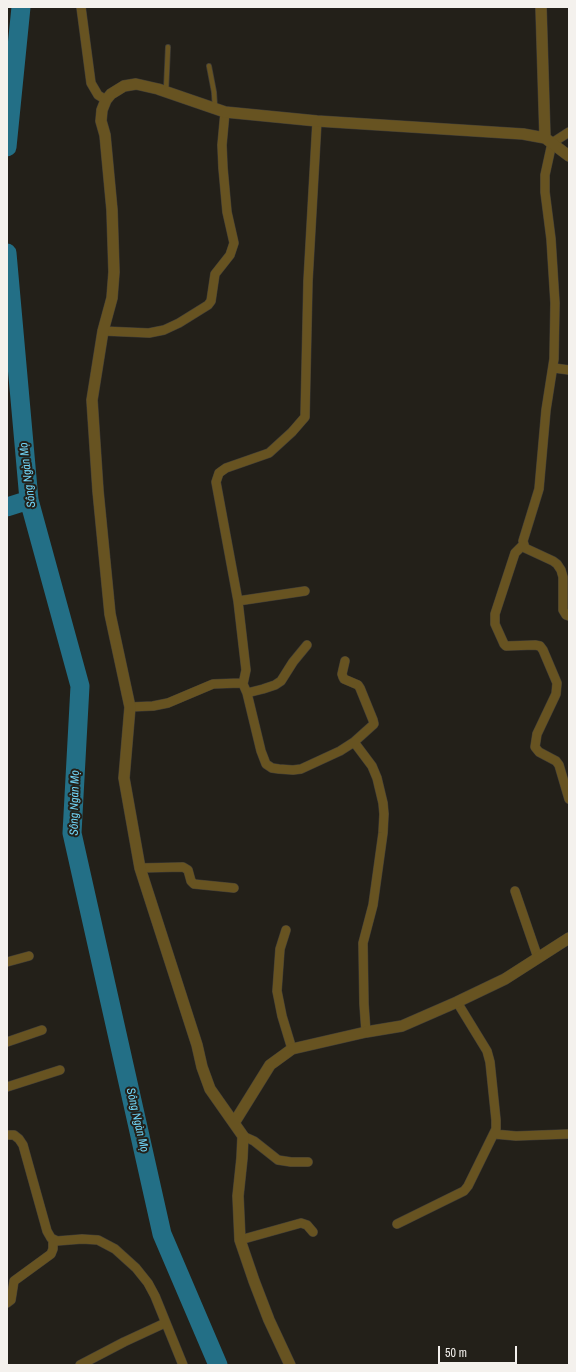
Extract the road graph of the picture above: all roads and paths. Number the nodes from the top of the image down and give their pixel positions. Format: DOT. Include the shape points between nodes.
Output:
graph roads {
  1 [pos="81,7"];
  2 [pos="541,7"];
  3 [pos="168,47"];
  4 [pos="209,66"];
  5 [pos="166,92"];
  6 [pos="106,100"];
  7 [pos="220,110"];
  8 [pos="317,121"];
  9 [pos="569,132"];
  10 [pos="548,140"];
  11 [pos="569,156"];
  12 [pos="103,331"];
  13 [pos="554,368"];
  14 [pos="569,370"];
  15 [pos="523,546"];
  16 [pos="305,591"];
  17 [pos="238,601"];
  18 [pos="569,616"];
  19 [pos="308,645"];
  20 [pos="345,661"];
  21 [pos="245,689"];
  22 [pos="130,707"];
  23 [pos="354,742"];
  24 [pos="569,799"];
  25 [pos="140,868"];
  26 [pos="234,888"];
  27 [pos="515,891"];
  28 [pos="286,930"];
  29 [pos="569,938"];
  30 [pos="29,956"];
  31 [pos="538,958"];
  32 [pos="7,962"];
  33 [pos="457,1002"];
  34 [pos="42,1030"];
  35 [pos="366,1032"];
  36 [pos="7,1042"];
  37 [pos="292,1049"];
  38 [pos="60,1070"];
  39 [pos="7,1087"];
  40 [pos="234,1123"];
  41 [pos="494,1134"];
  42 [pos="569,1134"];
  43 [pos="7,1135"];
  44 [pos="243,1136"];
  45 [pos="308,1162"];
  46 [pos="397,1224"];
  47 [pos="314,1232"];
  48 [pos="54,1240"];
  49 [pos="240,1240"];
  50 [pos="7,1303"];
  51 [pos="165,1323"];
  52 [pos="80,1365"];
  53 [pos="183,1365"];
  54 [pos="290,1365"];
  1 -- 6 [label="street" via="91,83 98,95"];
  2 -- 10 [label="street"];
  3 -- 5 [label="lane"];
  4 -- 7 [label="lane"];
  5 -- 6 [label="street" via="136,84 124,86"];
  5 -- 7 [label="street"];
  6 -- 12 [label="street" via="101,121 105,135 112,210 114,272 112,298"];
  7 -- 8 [label="street"];
  7 -- 12 [label="street" via="227,212 234,243 230,255 214,274 211,301 164,330 149,333"];
  8 -- 10 [label="street" via="523,134"];
  8 -- 17 [label="street" via="308,281 305,417 269,452 226,468 219,473 216,482"];
  9 -- 10 [label="street"];
  10 -- 11 [label="street"];
  10 -- 13 [label="street" via="545,192 556,303"];
  12 -- 22 [label="street" via="92,400 98,491 110,614"];
  13 -- 14 [label="street"];
  13 -- 15 [label="street" via="546,410 538,489"];
  15 -- 18 [label="street" via="553,561 561,570 563,610"];
  15 -- 24 [label="street" via="515,553 495,624 506,646 540,646 558,683 556,694 537,734 535,747 560,765"];
  16 -- 17 [label="street"];
  17 -- 21 [label="street" via="246,670"];
  19 -- 21 [label="street" via="281,681 263,689"];
  20 -- 23 [label="street" via="343,677 358,685 374,720 372,727"];
  21 -- 22 [label="street" via="236,682 213,684 168,703"];
  21 -- 23 [label="street" via="264,762 272,768 301,769"];
  22 -- 25 [label="street" via="124,778"];
  23 -- 35 [label="street" via="378,778 384,814 373,905 364,943"];
  25 -- 26 [label="street" via="183,867 188,870 194,884"];
  25 -- 40 [label="street" via="210,1089"];
  27 -- 31 [label="street"];
  28 -- 37 [label="street" via="280,949 277,991"];
  29 -- 31 [label="street"];
  30 -- 32 [label="street"];
  31 -- 33 [label="street" via="505,979"];
  33 -- 35 [label="street" via="402,1026"];
  33 -- 41 [label="street" via="487,1051 496,1120"];
  34 -- 36 [label="street"];
  35 -- 37 [label="street"];
  37 -- 40 [label="street" via="270,1065"];
  38 -- 39 [label="street"];
  40 -- 44 [label="street"];
  41 -- 42 [label="street"];
  41 -- 46 [label="street" via="464,1191"];
  43 -- 48 [label="street" via="14,1135 23,1145 47,1231"];
  44 -- 45 [label="street" via="278,1160"];
  44 -- 49 [label="street" via="238,1196"];
  47 -- 49 [label="street" via="301,1223"];
  48 -- 50 [label="street" via="52,1254 14,1281 11,1300"];
  48 -- 51 [label="street" via="98,1240 115,1249 148,1283"];
  49 -- 54 [label="street" via="269,1320"];
  51 -- 52 [label="street"];
  51 -- 53 [label="street"];
}
